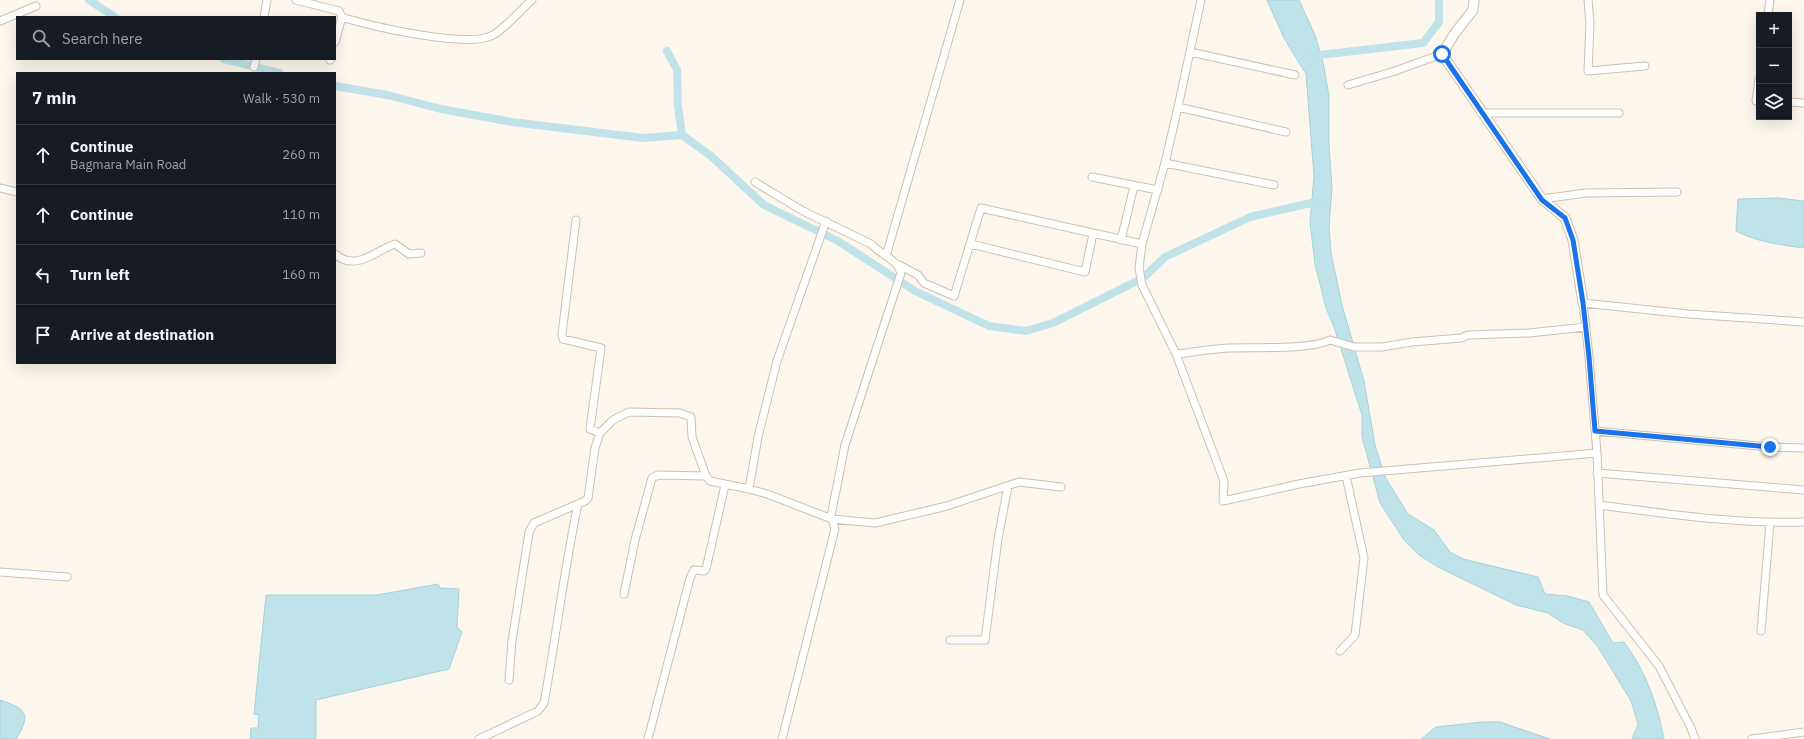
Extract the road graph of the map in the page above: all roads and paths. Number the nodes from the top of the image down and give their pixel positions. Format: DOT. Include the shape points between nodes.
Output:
graph roads {
  1 [pos="267,0"];
  2 [pos="296,0"];
  3 [pos="532,0"];
  4 [pos="960,0"];
  5 [pos="1201,0"];
  6 [pos="1474,0"];
  7 [pos="1588,0"];
  8 [pos="1770,0"];
  9 [pos="36,6"];
  10 [pos="1768,12"];
  11 [pos="264,16"];
  12 [pos="342,17"];
  13 [pos="0,21"];
  14 [pos="336,38"];
  15 [pos="1190,52"];
  16 [pos="1442,54"];
  17 [pos="256,60"];
  18 [pos="1645,66"];
  19 [pos="254,67"];
  20 [pos="1294,75"];
  21 [pos="1348,85"];
  22 [pos="1792,102"];
  23 [pos="1804,102"];
  24 [pos="1178,107"];
  25 [pos="1481,113"];
  26 [pos="1619,113"];
  27 [pos="1286,132"];
  28 [pos="1165,163"];
  29 [pos="1092,177"];
  30 [pos="756,182"];
  31 [pos="1274,185"];
  32 [pos="1134,186"];
  33 [pos="0,188"];
  34 [pos="1158,190"];
  35 [pos="16,192"];
  36 [pos="1677,192"];
  37 [pos="1542,200"];
  38 [pos="576,220"];
  39 [pos="826,221"];
  40 [pos="1093,234"];
  41 [pos="1121,240"];
  42 [pos="971,244"];
  43 [pos="1142,244"];
  44 [pos="420,253"];
  45 [pos="336,255"];
  46 [pos="886,256"];
  47 [pos="900,269"];
  48 [pos="1583,303"];
  49 [pos="1804,322"];
  50 [pos="1586,327"];
  51 [pos="1176,354"];
  52 [pos="1595,431"];
  53 [pos="600,433"];
  54 [pos="1804,448"];
  55 [pos="1596,454"];
  56 [pos="1597,473"];
  57 [pos="706,476"];
  58 [pos="1346,476"];
  59 [pos="726,485"];
  60 [pos="1008,486"];
  61 [pos="1061,487"];
  62 [pos="749,489"];
  63 [pos="1804,490"];
  64 [pos="578,504"];
  65 [pos="1599,505"];
  66 [pos="832,519"];
  67 [pos="1804,522"];
  68 [pos="1770,523"];
  69 [pos="0,572"];
  70 [pos="67,577"];
  71 [pos="624,594"];
  72 [pos="1761,631"];
  73 [pos="950,640"];
  74 [pos="1340,651"];
  75 [pos="509,680"];
  76 [pos="1804,732"];
  77 [pos="479,739"];
  78 [pos="648,739"];
  79 [pos="782,739"];
  80 [pos="1695,739"];
  81 [pos="1752,739"];
  1 -- 11 [label="street"];
  2 -- 12 [label="street" via="339,11"];
  3 -- 12 [label="street" via="493,36 482,38 418,35"];
  4 -- 46 [label="street"];
  5 -- 15 [label="street"];
  6 -- 16 [label="street" via="1473,10"];
  7 -- 18 [label="street" via="1588,72"];
  8 -- 10 [label="street"];
  9 -- 13 [label="street"];
  12 -- 14 [label="street"];
  15 -- 20 [label="street"];
  15 -- 24 [label="street"];
  16 -- 21 [label="street"];
  16 -- 25 [label="street"];
  17 -- 19 [label="street"];
  22 -- 23 [label="street"];
  24 -- 27 [label="street"];
  24 -- 28 [label="street"];
  25 -- 26 [label="street"];
  25 -- 37 [label="street"];
  28 -- 31 [label="street"];
  28 -- 34 [label="street"];
  29 -- 32 [label="street"];
  30 -- 39 [label="street" via="803,211"];
  32 -- 34 [label="street"];
  32 -- 41 [label="street"];
  33 -- 35 [label="street"];
  34 -- 43 [label="street"];
  36 -- 37 [label="street" via="1586,193"];
  37 -- 48 [label="street" via="1565,218 1573,240"];
  38 -- 53 [label="street" via="562,334 563,339 601,348 590,429"];
  39 -- 46 [label="street" via="871,244"];
  39 -- 62 [label="street" via="777,361 758,437"];
  40 -- 41 [label="street"];
  40 -- 42 [label="street" via="981,208"];
  40 -- 42 [label="street" via="1085,272"];
  41 -- 43 [label="street"];
  42 -- 47 [label="street" via="954,296 924,282 918,275"];
  43 -- 51 [label="street" via="1138,268 1142,285"];
  44 -- 45 [label="street" via="409,254 395,244 364,260 349,262"];
  46 -- 47 [label="street"];
  47 -- 66 [label="street" via="845,445"];
  48 -- 49 [label="street"];
  48 -- 50 [label="street"];
  50 -- 51 [label="street" via="1468,335 1382,348 1354,346 1330,340 1324,343 1292,346 1228,348"];
  50 -- 52 [label="street"];
  51 -- 58 [label="street" via="1224,482 1223,501"];
  52 -- 54 [label="street"];
  52 -- 55 [label="street"];
  53 -- 57 [label="street" via="613,420 629,412 686,414 691,417 692,437"];
  53 -- 64 [label="street" via="595,448 588,498"];
  55 -- 56 [label="street"];
  55 -- 58 [label="street" via="1385,470"];
  56 -- 63 [label="street"];
  56 -- 65 [label="street"];
  57 -- 59 [label="street" via="710,481"];
  57 -- 71 [label="street" via="658,474 652,478"];
  58 -- 74 [label="street" via="1364,558 1355,635"];
  59 -- 62 [label="street"];
  59 -- 78 [label="street" via="706,569 694,570 690,578"];
  60 -- 61 [label="street" via="1020,482"];
  60 -- 66 [label="street" via="947,506 875,523"];
  60 -- 73 [label="street" via="998,539 985,640"];
  62 -- 66 [label="street"];
  64 -- 75 [label="street" via="534,523 529,532 512,641"];
  64 -- 77 [label="street" via="544,703 538,711"];
  65 -- 68 [label="street" via="1686,517"];
  65 -- 80 [label="street" via="1603,596 1659,666"];
  66 -- 79 [label="street" via="835,529"];
  67 -- 68 [label="street"];
  68 -- 72 [label="street"];
  69 -- 70 [label="street"];
  76 -- 81 [label="street"];
}
